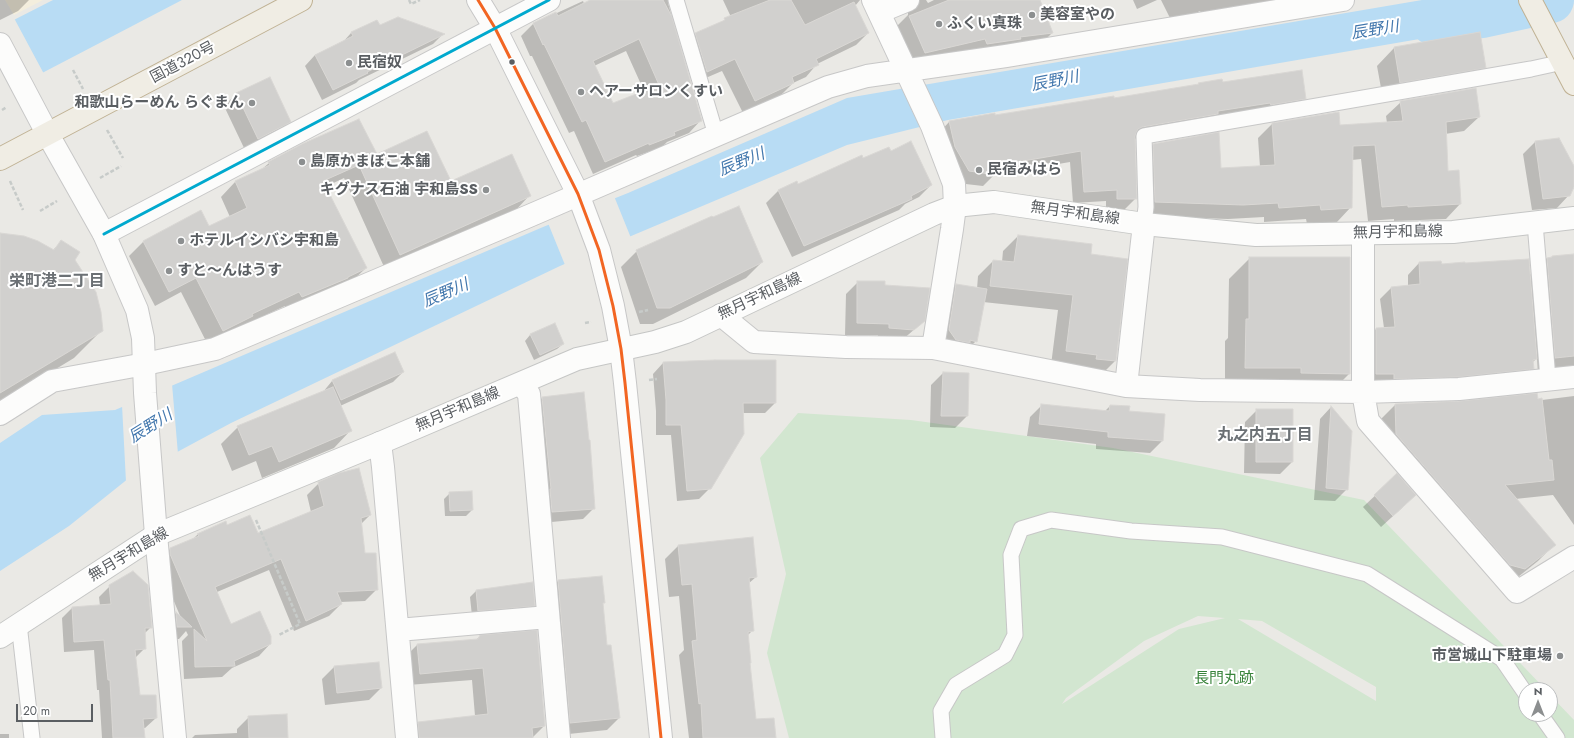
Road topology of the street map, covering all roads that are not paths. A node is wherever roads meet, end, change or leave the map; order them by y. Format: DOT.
graph roads {
  1 [pos="301,0"];
  2 [pos="478,0"];
  3 [pos="549,0"];
  4 [pos="676,0"];
  5 [pos="908,0"];
  6 [pos="1343,0"];
  7 [pos="1530,0"];
  8 [pos="1297,4"];
  9 [pos="876,6"];
  10 [pos="496,28"];
  11 [pos="0,44"];
  12 [pos="1563,62"];
  13 [pos="910,77"];
  14 [pos="1574,84"];
  15 [pos="47,133"];
  16 [pos="716,135"];
  17 [pos="3,166"];
  18 [pos="580,199"];
  19 [pos="955,206"];
  20 [pos="1574,218"];
  21 [pos="1535,223"];
  22 [pos="1144,224"];
  23 [pos="104,234"];
  24 [pos="1363,234"];
  25 [pos="721,315"];
  26 [pos="933,348"];
  27 [pos="621,349"];
  28 [pos="145,364"];
  29 [pos="1574,377"];
  30 [pos="1548,380"];
  31 [pos="521,384"];
  32 [pos="1126,386"];
  33 [pos="1363,392"];
  34 [pos="0,414"];
  35 [pos="380,443"];
  36 [pos="156,535"];
  37 [pos="1574,557"];
  38 [pos="548,617"];
  39 [pos="20,624"];
  40 [pos="398,630"];
  41 [pos="0,637"];
  42 [pos="1518,682"];
  43 [pos="1546,722"];
  44 [pos="32,738"];
  45 [pos="175,738"];
  46 [pos="408,738"];
  47 [pos="559,738"];
  48 [pos="661,738"];
  49 [pos="943,738"];
  50 [pos="1557,738"];
  1 -- 15 [label="highway, 国道320号"];
  2 -- 10 [label="street"];
  3 -- 10 [label="street"];
  4 -- 16 [label="lane"];
  5 -- 9 [label="street"];
  6 -- 8 [label="street"];
  7 -- 12 [label="highway"];
  8 -- 13 [label="street"];
  9 -- 13 [label="street"];
  10 -- 18 [label="street"];
  10 -- 23 [label="street"];
  11 -- 15 [label="street"];
  12 -- 14 [label="highway"];
  12 -- 22 [label="lane"];
  13 -- 16 [label="street"];
  13 -- 19 [label="street"];
  15 -- 17 [label="highway, 国道320号"];
  15 -- 23 [label="street"];
  16 -- 18 [label="street"];
  18 -- 27 [label="street"];
  18 -- 28 [label="street"];
  19 -- 22 [label="street, 無月宇和島線"];
  19 -- 25 [label="street, 無月宇和島線"];
  19 -- 26 [label="street"];
  20 -- 21 [label="street, 無月宇和島線"];
  21 -- 24 [label="street, 無月宇和島線"];
  21 -- 30 [label="lane"];
  22 -- 24 [label="street, 無月宇和島線"];
  22 -- 32 [label="street"];
  23 -- 28 [label="street"];
  24 -- 33 [label="street"];
  25 -- 26 [label="street"];
  25 -- 27 [label="street, 無月宇和島線"];
  26 -- 32 [label="street"];
  27 -- 31 [label="street, 無月宇和島線"];
  27 -- 48 [label="street"];
  28 -- 34 [label="street"];
  28 -- 36 [label="street"];
  29 -- 30 [label="street"];
  30 -- 33 [label="street"];
  31 -- 35 [label="street, 無月宇和島線"];
  31 -- 38 [label="street"];
  32 -- 33 [label="street"];
  33 -- 37 [label="street"];
  35 -- 36 [label="street, 無月宇和島線"];
  35 -- 40 [label="street"];
  36 -- 39 [label="street, 無月宇和島線"];
  36 -- 45 [label="street"];
  38 -- 40 [label="street"];
  38 -- 47 [label="street"];
  39 -- 41 [label="street, 無月宇和島線"];
  39 -- 44 [label="lane"];
  40 -- 46 [label="street"];
  42 -- 49 [label="lane"];
  43 -- 50 [label="lane"];
}
